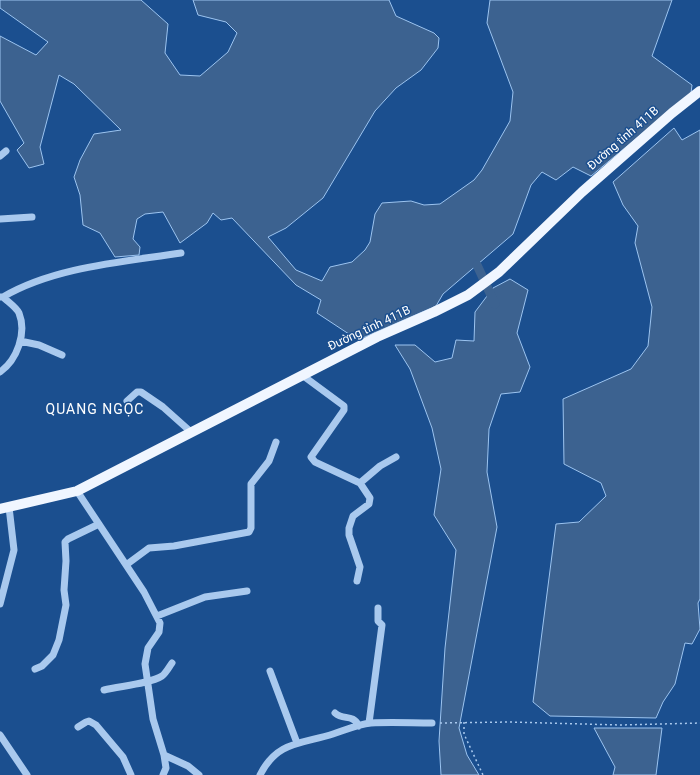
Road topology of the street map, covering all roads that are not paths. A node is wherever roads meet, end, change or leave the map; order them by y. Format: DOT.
graph roads {
  1 [pos="700,91"];
  2 [pos="6,151"];
  3 [pos="0,156"];
  4 [pos="32,217"];
  5 [pos="0,219"];
  6 [pos="181,253"];
  7 [pos="2,297"];
  8 [pos="20,341"];
  9 [pos="62,355"];
  10 [pos="0,372"];
  11 [pos="302,375"];
  12 [pos="127,401"];
  13 [pos="191,432"];
  14 [pos="276,442"];
  15 [pos="396,457"];
  16 [pos="360,483"];
  17 [pos="77,491"];
  18 [pos="4,508"];
  19 [pos="99,524"];
  20 [pos="126,564"];
  21 [pos="357,581"];
  22 [pos="247,591"];
  23 [pos="0,604"];
  24 [pos="378,608"];
  25 [pos="157,616"];
  26 [pos="172,663"];
  27 [pos="35,669"];
  28 [pos="270,671"];
  29 [pos="147,681"];
  30 [pos="104,690"];
  31 [pos="335,713"];
  32 [pos="369,723"];
  33 [pos="432,723"];
  34 [pos="359,726"];
  35 [pos="78,727"];
  36 [pos="0,736"];
  37 [pos="297,743"];
  38 [pos="164,755"];
  39 [pos="27,775"];
  40 [pos="131,775"];
  41 [pos="163,775"];
  42 [pos="199,775"];
  43 [pos="260,775"];
  1 -- 11 [label="main road, Đường tỉnh 411B"];
  2 -- 3 [label="street"];
  4 -- 5 [label="street"];
  6 -- 7 [label="street"];
  7 -- 8 [label="street"];
  8 -- 9 [label="street"];
  8 -- 10 [label="street"];
  11 -- 13 [label="main road, Đường tỉnh 411B"];
  11 -- 16 [label="street"];
  12 -- 13 [label="street"];
  13 -- 17 [label="main road, Đường tỉnh 411B"];
  14 -- 20 [label="street"];
  15 -- 16 [label="street"];
  16 -- 21 [label="street"];
  17 -- 18 [label="main road, Đường tỉnh 411B"];
  17 -- 19 [label="street"];
  18 -- 23 [label="street"];
  19 -- 20 [label="street"];
  19 -- 27 [label="street"];
  20 -- 25 [label="street"];
  22 -- 25 [label="street"];
  24 -- 32 [label="street"];
  25 -- 29 [label="street"];
  26 -- 29 [label="street"];
  28 -- 37 [label="street"];
  29 -- 30 [label="street"];
  29 -- 38 [label="street"];
  31 -- 34 [label="street"];
  32 -- 33 [label="street"];
  32 -- 34 [label="street"];
  34 -- 37 [label="street"];
  35 -- 40 [label="street"];
  36 -- 39 [label="street"];
  37 -- 43 [label="street"];
  38 -- 41 [label="street"];
  38 -- 42 [label="street"];
}
